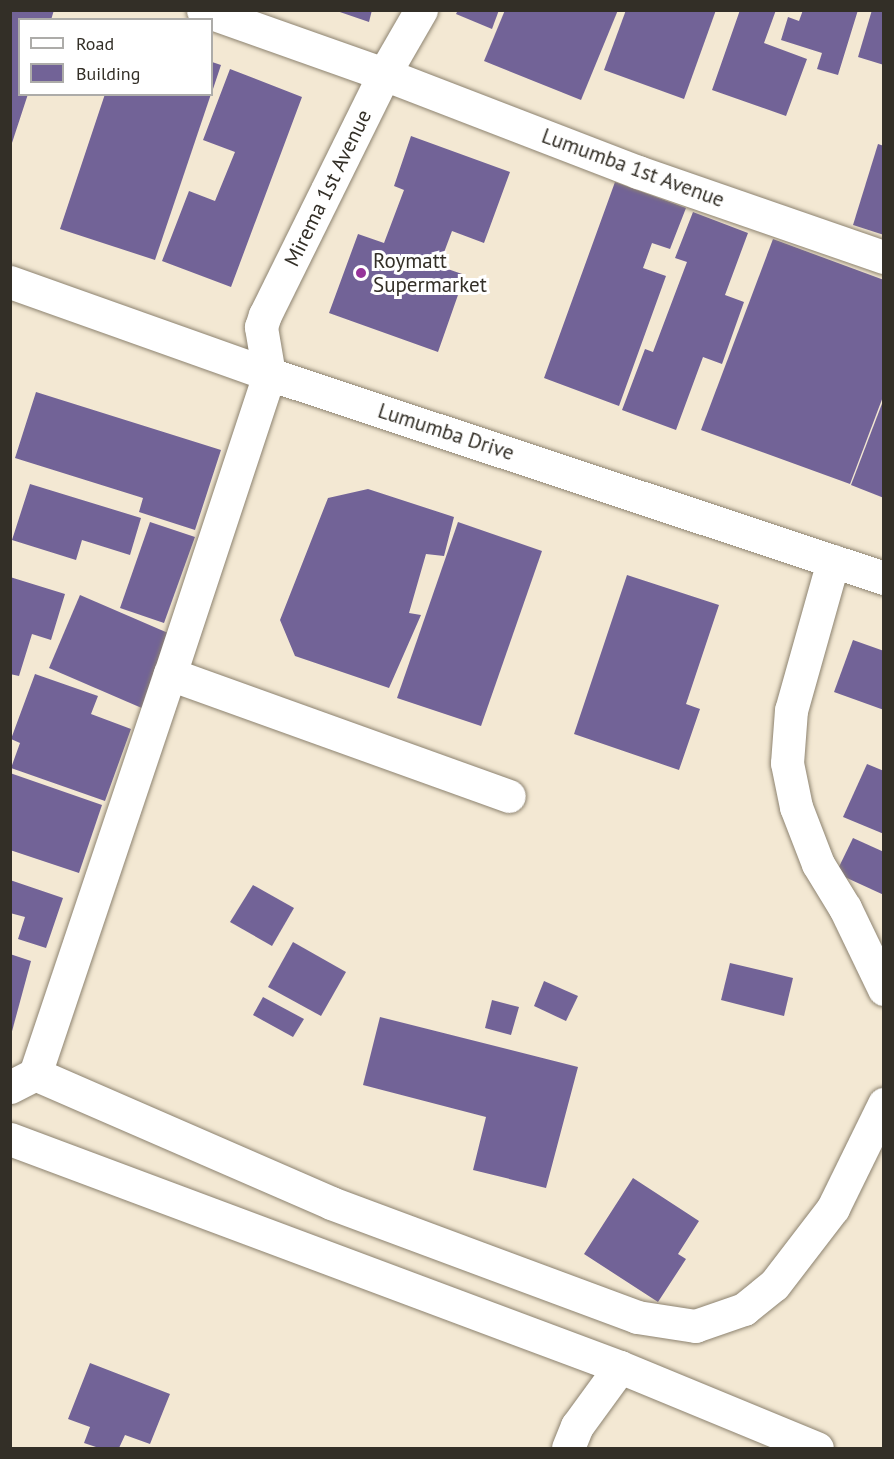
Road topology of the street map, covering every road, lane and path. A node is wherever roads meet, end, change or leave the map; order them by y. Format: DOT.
graph roads {
  1 [pos="203,10"];
  2 [pos="422,10"];
  3 [pos="384,74"];
  4 [pos="884,257"];
  5 [pos="10,282"];
  6 [pos="269,374"];
  7 [pos="833,561"];
  8 [pos="884,578"];
  9 [pos="170,674"];
  10 [pos="509,796"];
  11 [pos="884,989"];
  12 [pos="23,1080"];
  13 [pos="884,1104"];
  14 [pos="10,1139"];
  15 [pos="620,1367"];
  16 [pos="568,1449"];
  17 [pos="817,1449"];
  1 -- 3 [label="street, Lumumba 1st Avenue"];
  2 -- 3 [label="street, Mirema 1st Avenue"];
  3 -- 4 [label="street, Lumumba 1st Avenue"];
  3 -- 6 [label="street, Mirema 1st Avenue"];
  5 -- 6 [label="street, Lumumba Drive"];
  6 -- 7 [label="street, Lumumba Drive"];
  6 -- 9 [label="street"];
  7 -- 8 [label="street, Lumumba Drive"];
  7 -- 11 [label="street"];
  9 -- 10 [label="street"];
  9 -- 12 [label="street"];
  12 -- 13 [label="street"];
  14 -- 15 [label="street"];
  15 -- 16 [label="street"];
  15 -- 17 [label="street"];
}
